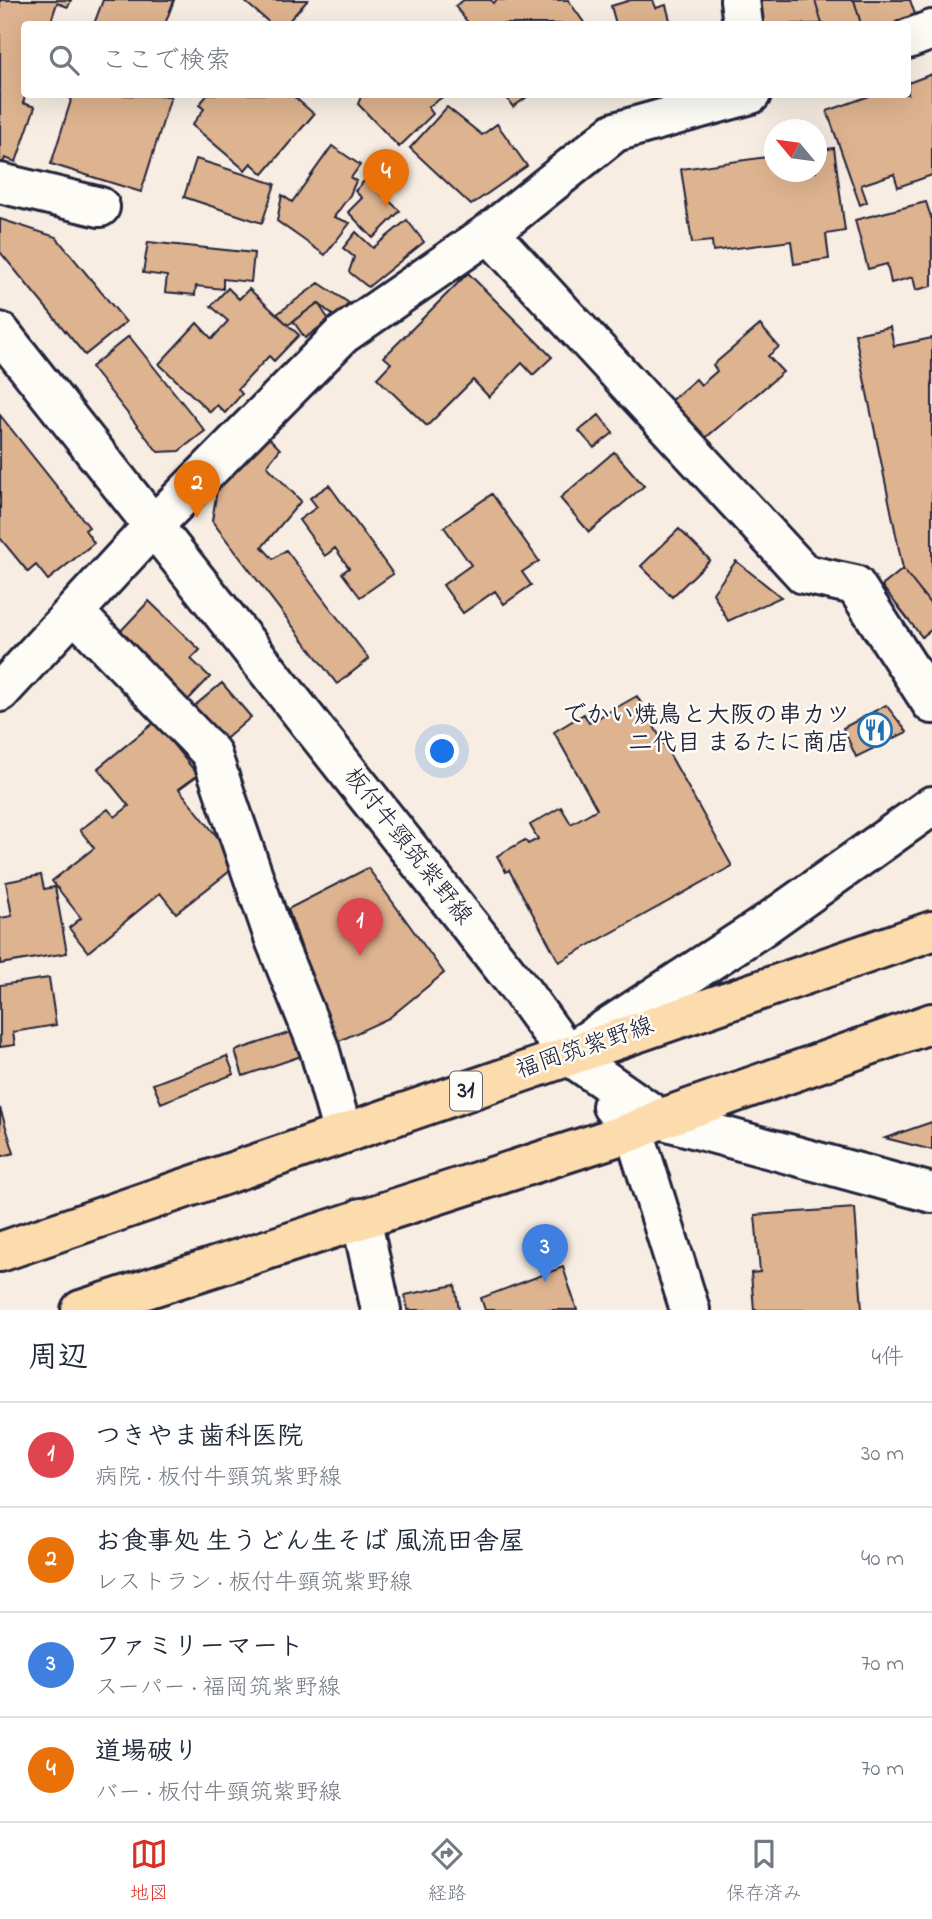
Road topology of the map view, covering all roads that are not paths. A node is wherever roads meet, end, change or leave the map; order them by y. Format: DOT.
graph roads {
  1 [pos="740,0"];
  2 [pos="743,21"];
  3 [pos="932,30"];
  4 [pos="911,38"];
  5 [pos="737,98"];
  6 [pos="0,183"];
  7 [pos="100,207"];
  8 [pos="489,233"];
  9 [pos="0,332"];
  10 [pos="154,525"];
  11 [pos="74,612"];
  12 [pos="0,692"];
  13 [pos="932,704"];
  14 [pos="932,806"];
  15 [pos="932,931"];
  16 [pos="932,1023"];
  17 [pos="568,1054"];
  18 [pos="647,1125"];
  19 [pos="343,1134"];
  20 [pos="932,1193"];
  21 [pos="361,1218"];
  22 [pos="0,1252"];
  23 [pos="81,1310"];
  24 [pos="381,1310"];
  25 [pos="690,1310"];
  1 -- 2 [label="street"];
  3 -- 4 [label="street"];
  5 -- 8 [label="street"];
  6 -- 7 [label="street"];
  8 -- 10 [label="street"];
  8 -- 13 [label="street"];
  9 -- 10 [label="street, 板付牛頸筑紫野線"];
  10 -- 11 [label="street"];
  10 -- 17 [label="street, 板付牛頸筑紫野線"];
  11 -- 12 [label="street"];
  11 -- 19 [label="street"];
  14 -- 17 [label="street"];
  15 -- 17 [label="main road, 福岡筑紫野線 / 31"];
  16 -- 18 [label="main road"];
  17 -- 18 [label="street, 板付牛頸筑紫野線"];
  17 -- 19 [label="main road, 福岡筑紫野線 / 31"];
  18 -- 20 [label="street"];
  18 -- 21 [label="main road"];
  18 -- 25 [label="street"];
  19 -- 22 [label="main road, 福岡筑紫野線 / 31"];
  21 -- 23 [label="main road"];
  21 -- 24 [label="street"];
}
